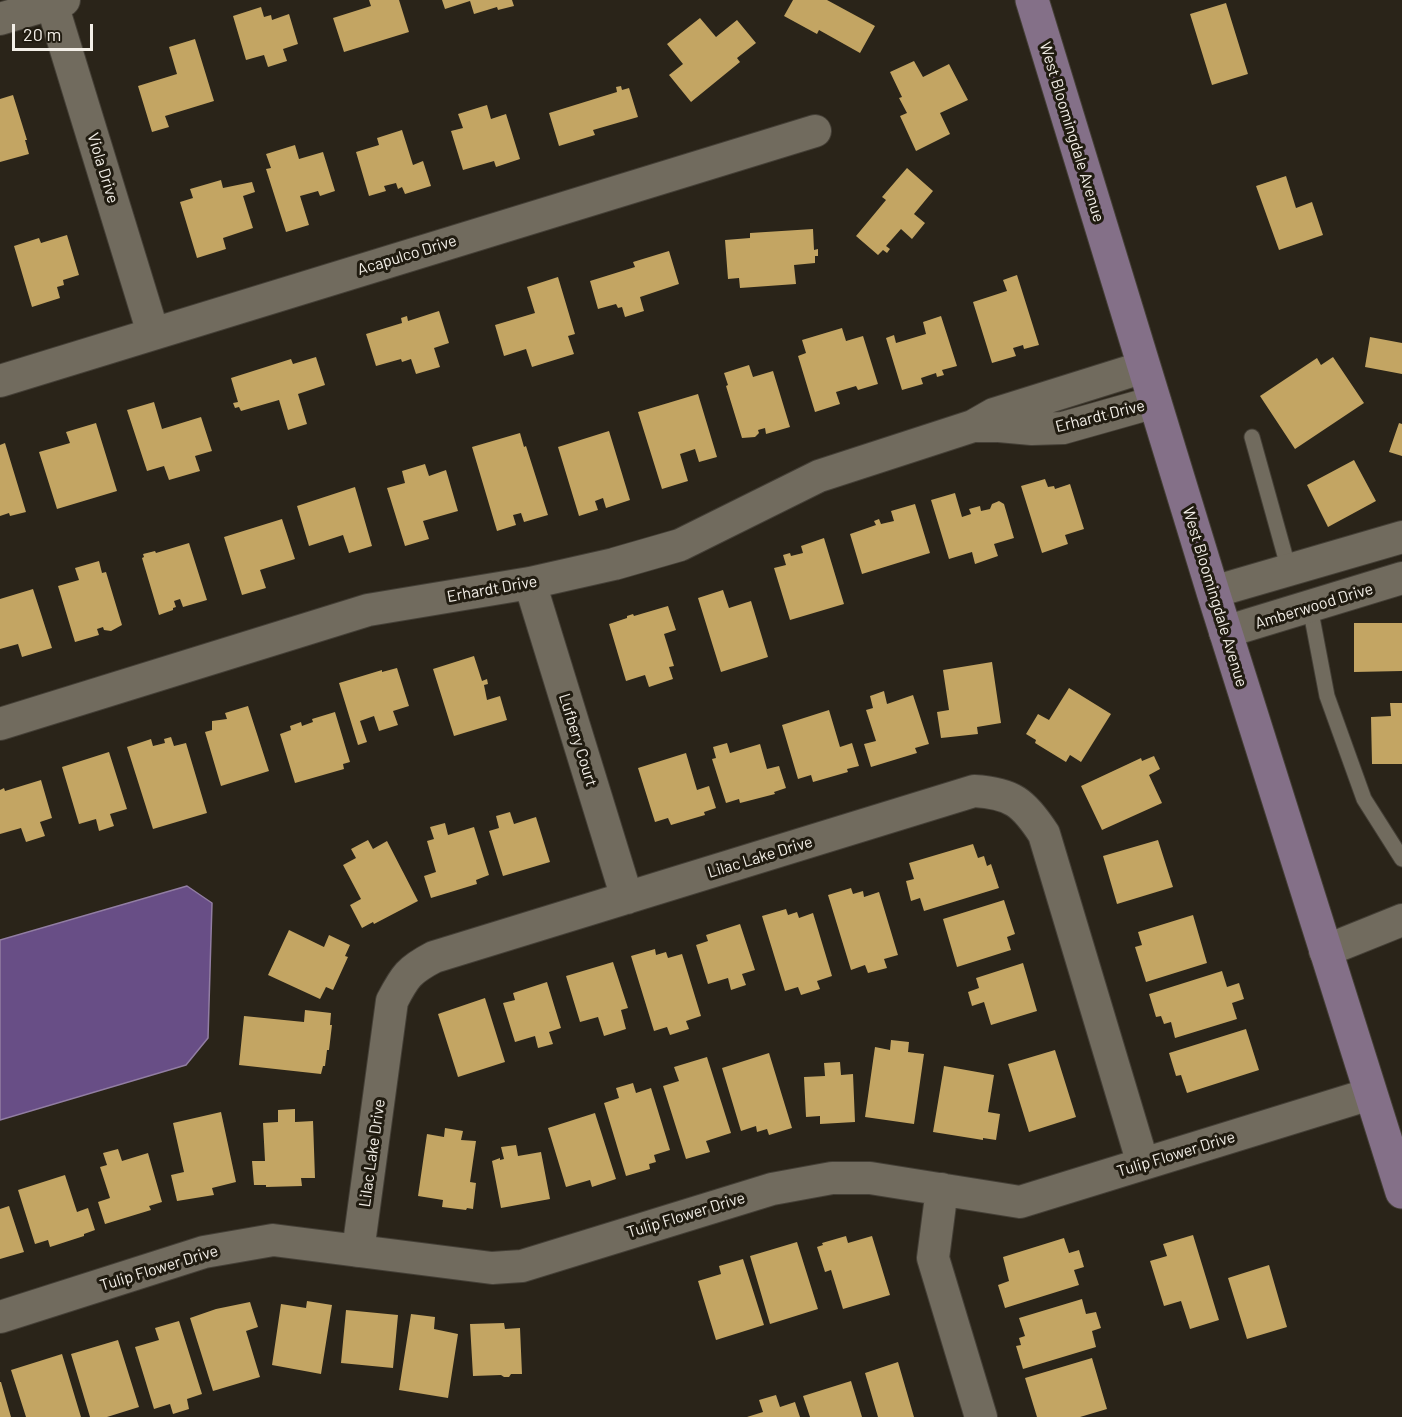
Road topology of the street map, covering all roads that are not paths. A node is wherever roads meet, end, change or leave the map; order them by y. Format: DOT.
graph roads {
  1 [pos="1032,0"];
  2 [pos="58,2"];
  3 [pos="0,19"];
  4 [pos="815,131"];
  5 [pos="153,333"];
  6 [pos="1144,367"];
  7 [pos="0,381"];
  8 [pos="1155,402"];
  9 [pos="973,426"];
  10 [pos="1252,437"];
  11 [pos="1402,537"];
  12 [pos="1289,570"];
  13 [pos="1402,578"];
  14 [pos="530,583"];
  15 [pos="1213,592"];
  16 [pos="1310,607"];
  17 [pos="1225,632"];
  18 [pos="0,724"];
  19 [pos="1402,859"];
  20 [pos="627,898"];
  21 [pos="1402,920"];
  22 [pos="1325,951"];
  23 [pos="1370,1094"];
  24 [pos="1143,1164"];
  25 [pos="942,1189"];
  26 [pos="1402,1192"];
  27 [pos="358,1251"];
  28 [pos="0,1317"];
  29 [pos="981,1417"];
  1 -- 6 [label="main road, West Bloomingdale Avenue"];
  2 -- 3 [label="street"];
  2 -- 5 [label="street, Viola Drive"];
  4 -- 5 [label="street, Acapulco Drive"];
  5 -- 7 [label="street, Acapulco Drive"];
  6 -- 8 [label="main road, West Bloomingdale Avenue"];
  6 -- 9 [label="street, Erhardt Drive"];
  8 -- 9 [label="street, Erhardt Drive"];
  8 -- 15 [label="main road, West Bloomingdale Avenue"];
  9 -- 14 [label="street, Erhardt Drive"];
  10 -- 12 [label="lane"];
  11 -- 12 [label="street"];
  12 -- 15 [label="street"];
  13 -- 16 [label="street, Amberwood Drive"];
  14 -- 18 [label="street, Erhardt Drive"];
  14 -- 20 [label="street, Lufbery Court"];
  15 -- 17 [label="main road, West Bloomingdale Avenue"];
  16 -- 17 [label="street, Amberwood Drive"];
  16 -- 19 [label="lane"];
  17 -- 22 [label="main road, West Bloomingdale Avenue"];
  20 -- 24 [label="street, Lilac Lake Drive"];
  20 -- 27 [label="street, Lilac Lake Drive"];
  21 -- 22 [label="street"];
  22 -- 23 [label="main road, West Bloomingdale Avenue"];
  23 -- 24 [label="street, Tulip Flower Drive"];
  23 -- 26 [label="main road, West Bloomingdale Avenue"];
  24 -- 25 [label="street, Tulip Flower Drive"];
  25 -- 27 [label="street, Tulip Flower Drive"];
  25 -- 29 [label="street"];
  27 -- 28 [label="street, Tulip Flower Drive"];
}
